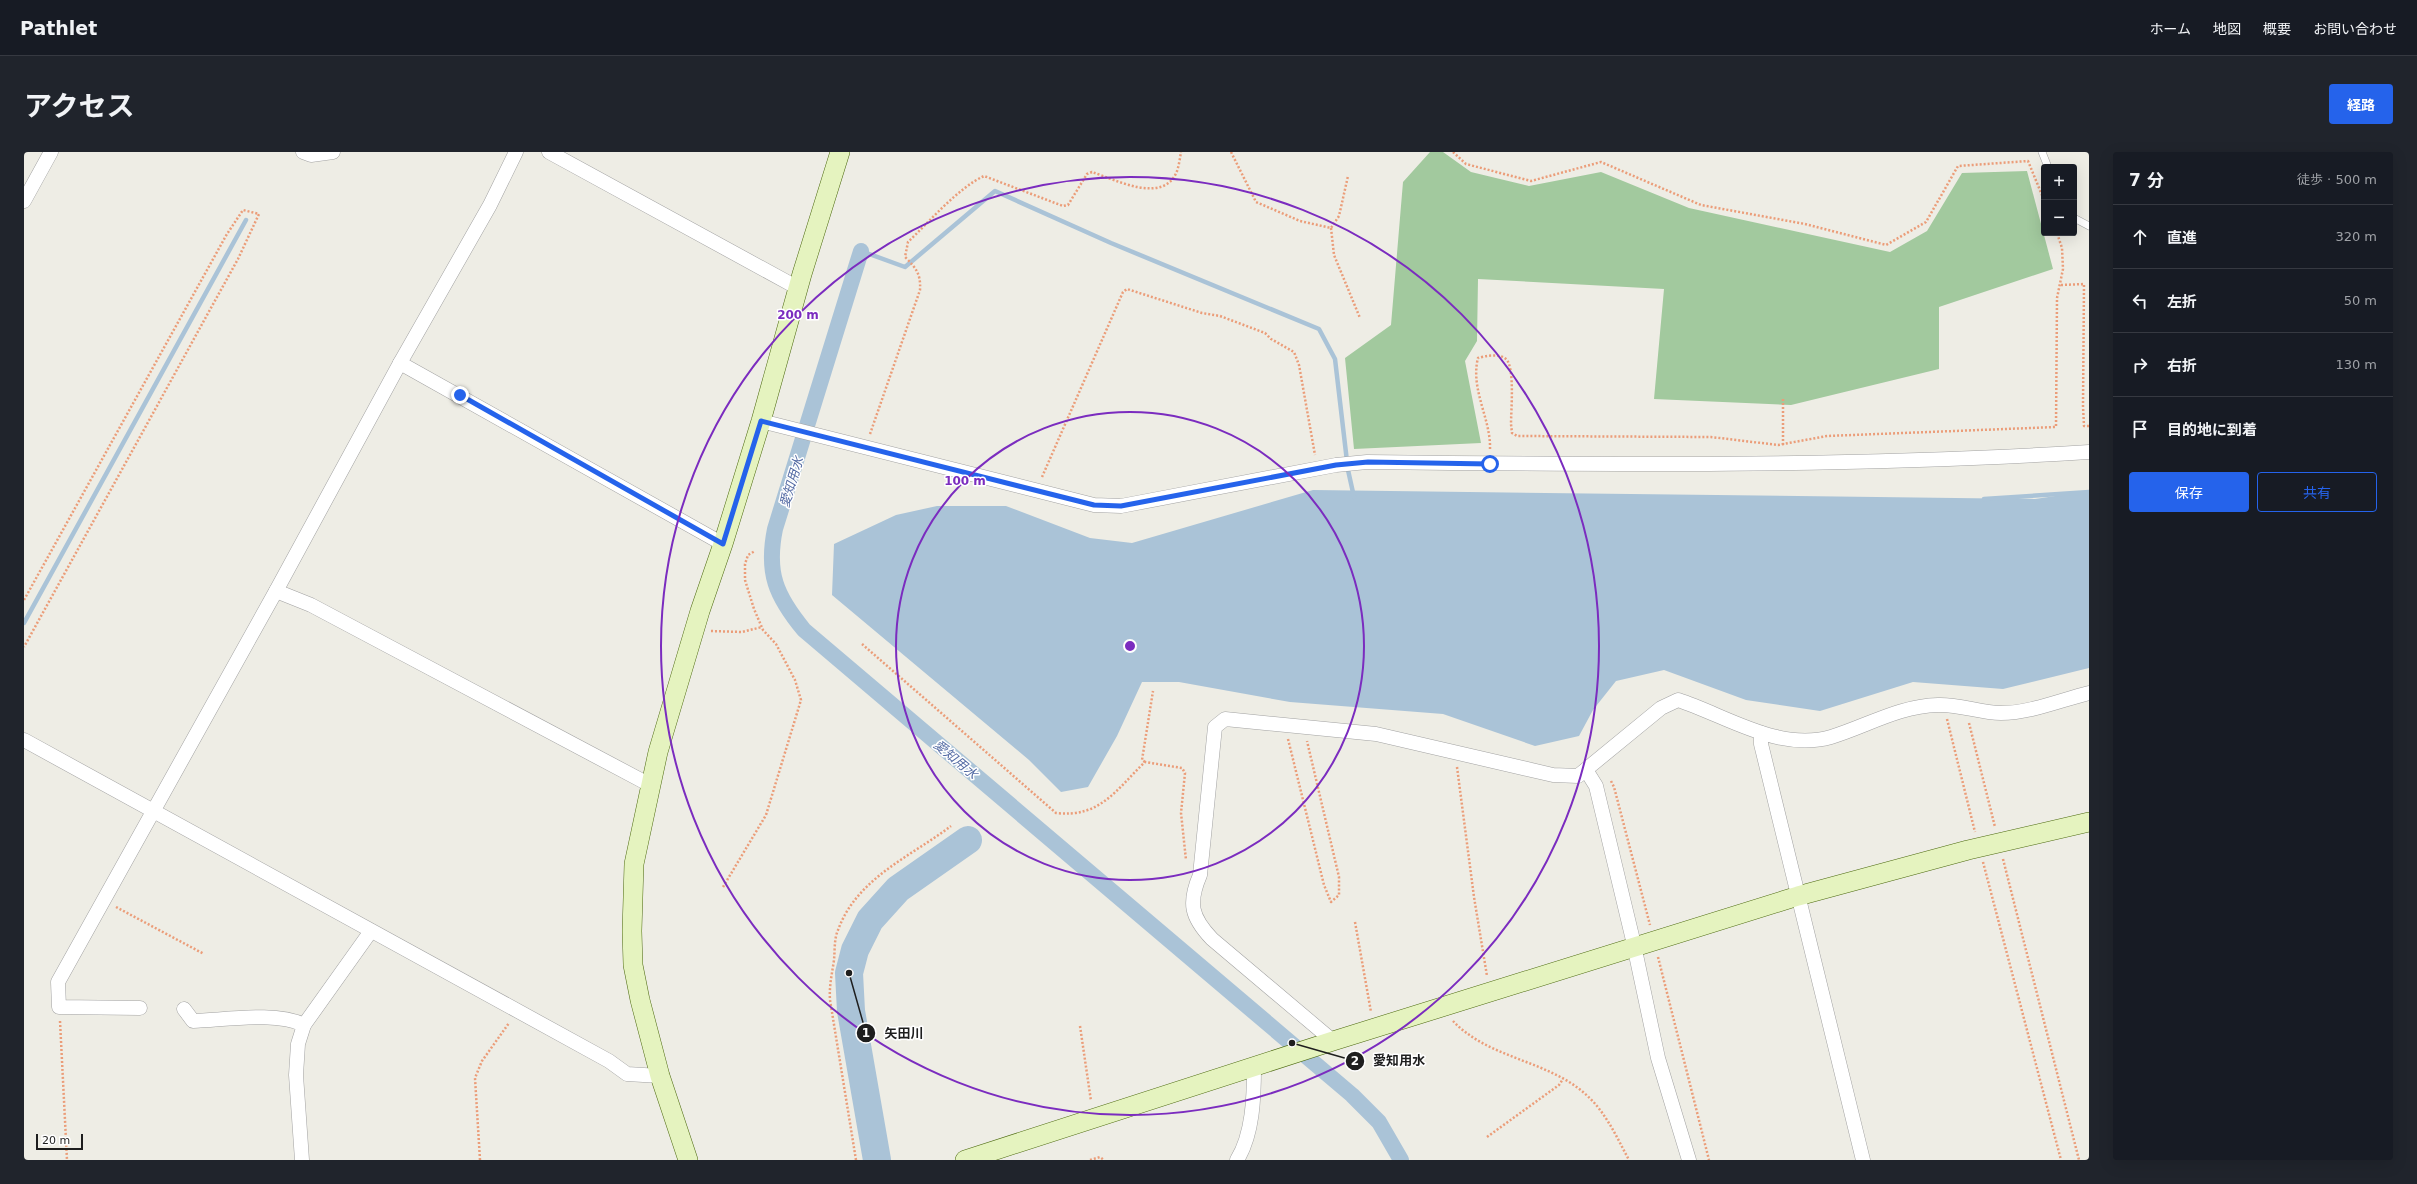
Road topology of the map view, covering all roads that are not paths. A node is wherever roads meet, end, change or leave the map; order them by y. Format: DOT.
graph roads {
  1 [pos="51,152"];
  2 [pos="303,152"];
  3 [pos="333,152"];
  4 [pos="516,152"];
  5 [pos="549,152"];
  6 [pos="840,152"];
  7 [pos="2042,152"];
  8 [pos="2047,164"];
  9 [pos="24,201"];
  10 [pos="2077,220"];
  11 [pos="2089,226"];
  12 [pos="798,288"];
  13 [pos="400,363"];
  14 [pos="761,421"];
  15 [pos="2089,452"];
  16 [pos="723,544"];
  17 [pos="276,591"];
  18 [pos="2089,693"];
  19 [pos="1761,733"];
  20 [pos="24,740"];
  21 [pos="1586,770"];
  22 [pos="652,786"];
  23 [pos="153,811"];
  24 [pos="2089,822"];
  25 [pos="1798,896"];
  26 [pos="370,931"];
  27 [pos="1634,947"];
  28 [pos="140,1008"];
  29 [pos="184,1008"];
  30 [pos="304,1025"];
  31 [pos="1326,1044"];
  32 [pos="1254,1067"];
  33 [pos="660,1076"];
  34 [pos="302,1160"];
  35 [pos="688,1160"];
  36 [pos="965,1160"];
  37 [pos="1237,1160"];
  38 [pos="1689,1160"];
  39 [pos="1863,1160"];
  1 -- 9 [label="street"];
  2 -- 3 [label="street"];
  4 -- 13 [label="street"];
  5 -- 12 [label="street"];
  6 -- 12 [label="street"];
  7 -- 8 [label="lane"];
  10 -- 11 [label="lane"];
  12 -- 14 [label="street"];
  13 -- 16 [label="street"];
  13 -- 17 [label="street"];
  14 -- 15 [label="street"];
  14 -- 16 [label="street"];
  16 -- 22 [label="street"];
  17 -- 22 [label="street"];
  17 -- 23 [label="street"];
  18 -- 19 [label="street"];
  19 -- 21 [label="street"];
  19 -- 25 [label="street"];
  20 -- 23 [label="street"];
  21 -- 27 [label="street"];
  21 -- 31 [label="street"];
  22 -- 33 [label="street"];
  23 -- 26 [label="street"];
  23 -- 28 [label="street"];
  24 -- 25 [label="street"];
  25 -- 27 [label="street"];
  25 -- 39 [label="street"];
  26 -- 30 [label="street"];
  26 -- 33 [label="street"];
  27 -- 31 [label="street"];
  27 -- 38 [label="street"];
  29 -- 30 [label="street"];
  30 -- 34 [label="street"];
  31 -- 32 [label="street"];
  32 -- 36 [label="street"];
  32 -- 37 [label="street"];
  33 -- 35 [label="street"];
}
